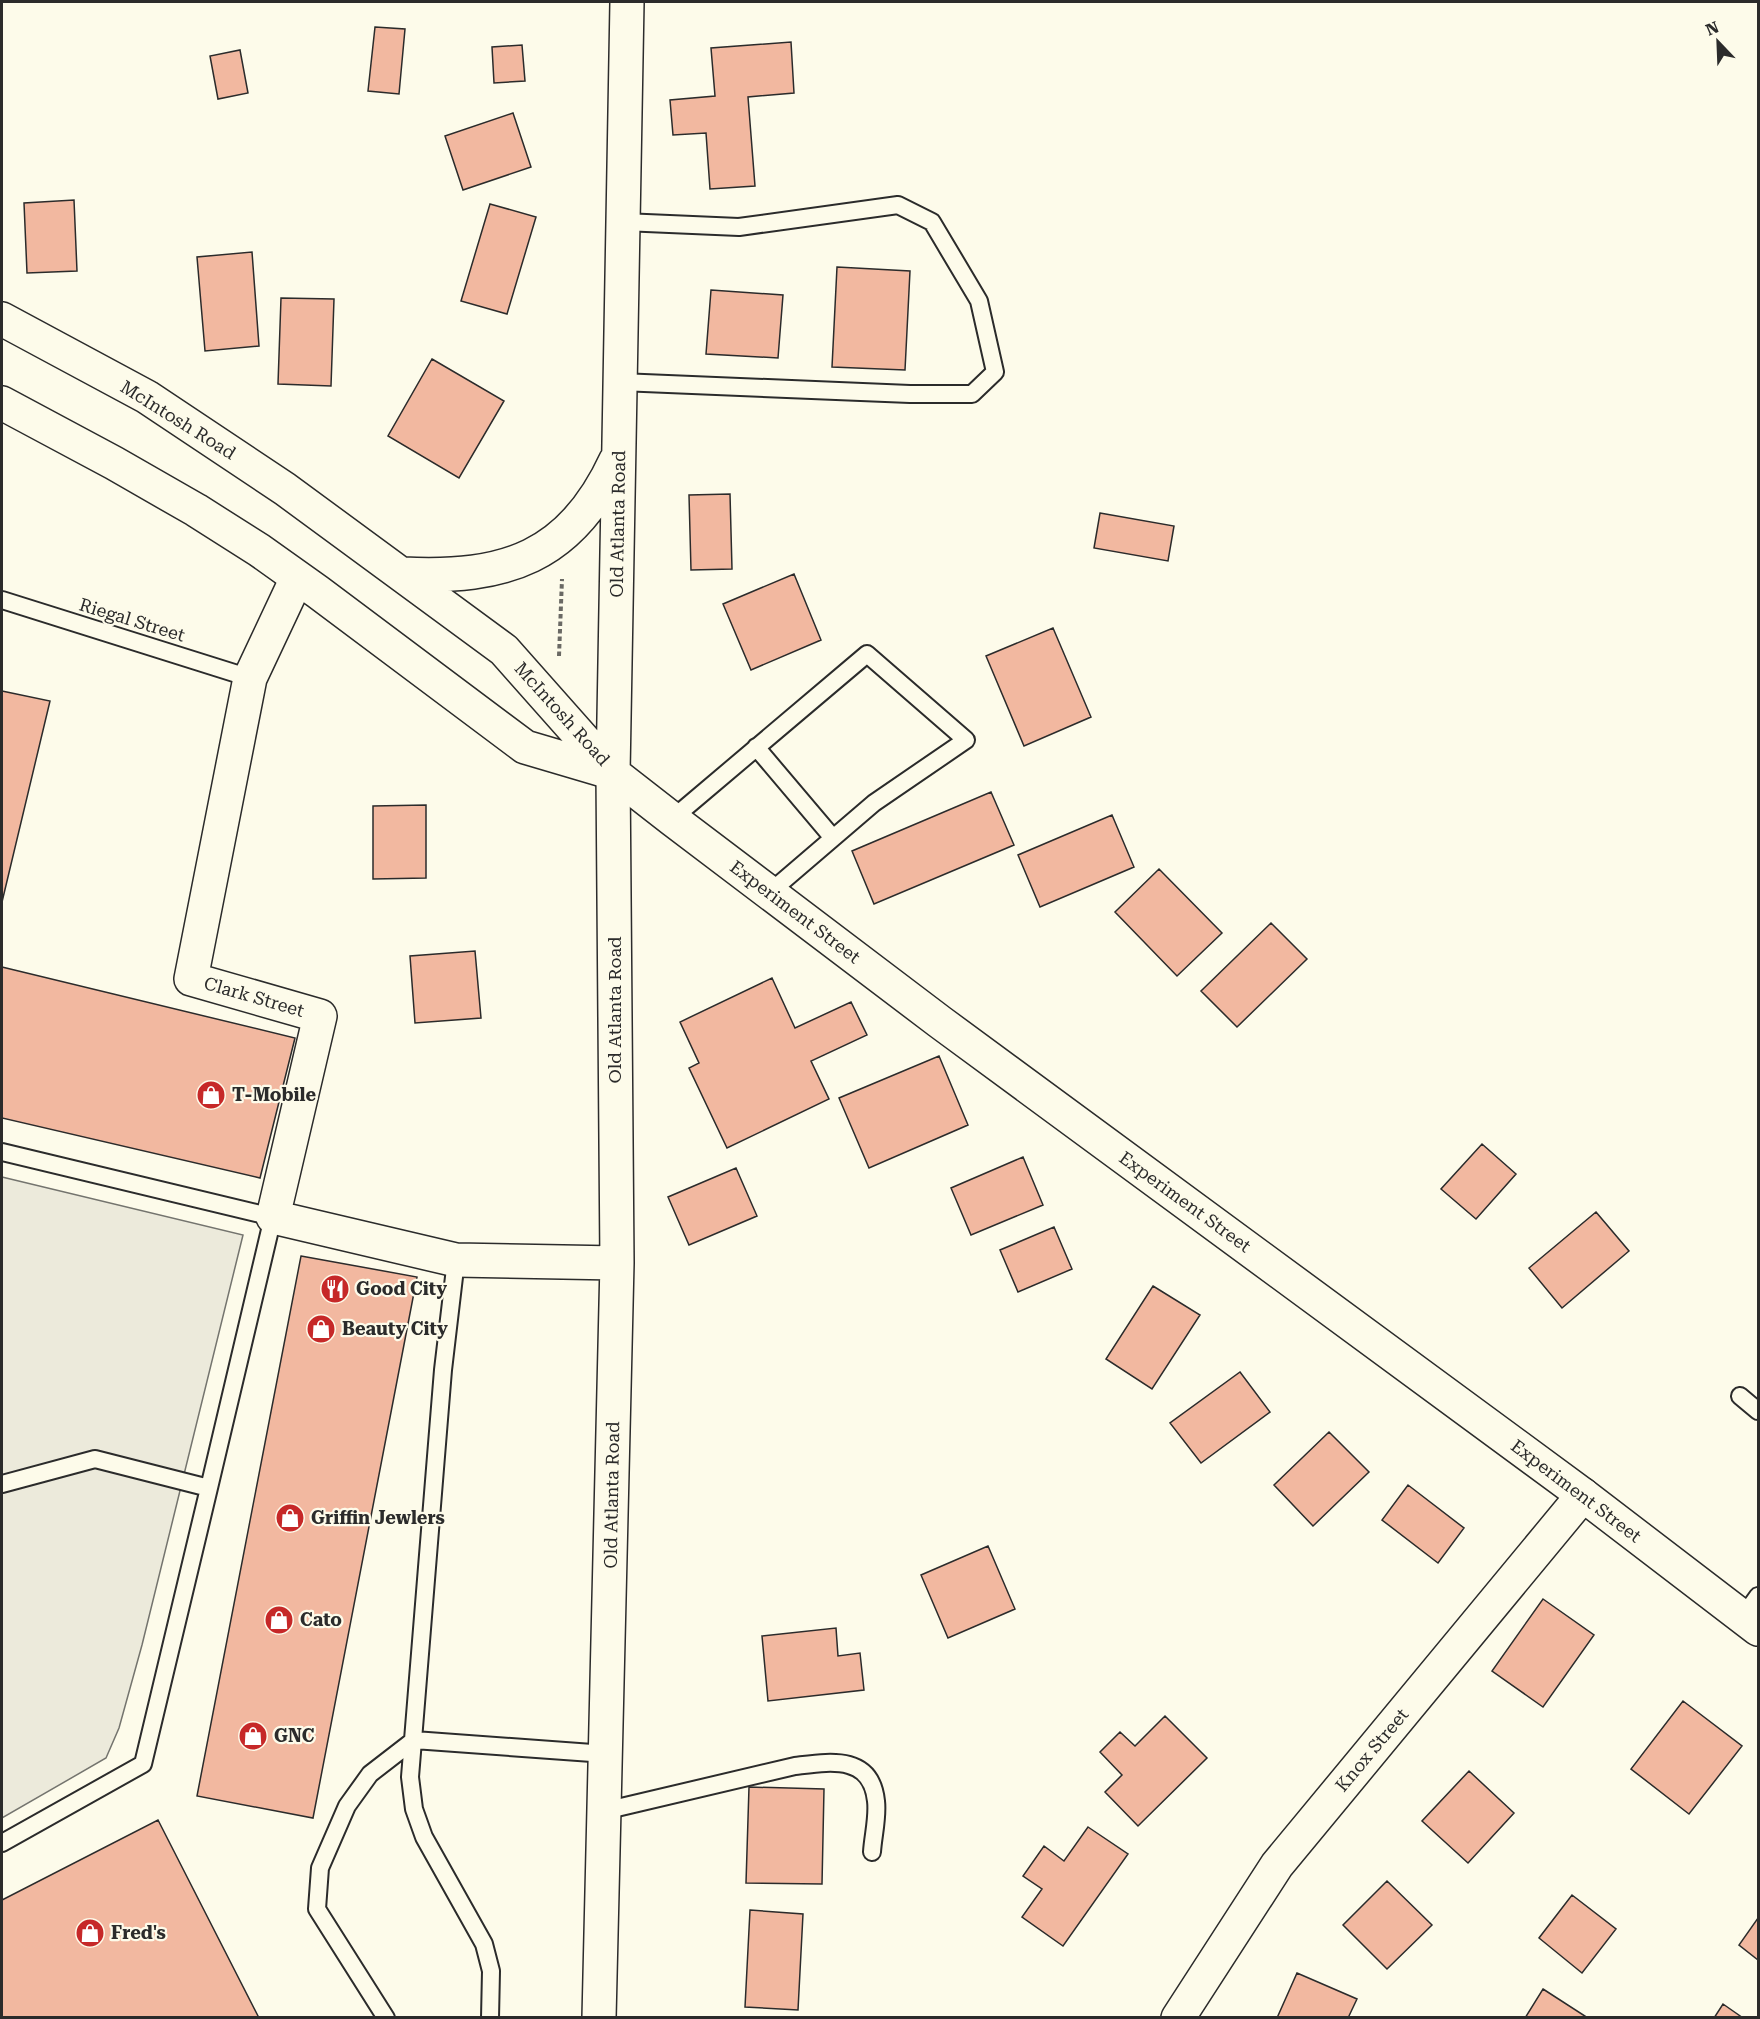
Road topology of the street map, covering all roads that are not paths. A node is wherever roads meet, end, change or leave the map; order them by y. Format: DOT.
graph roads {
  1 [pos="627,2"];
  2 [pos="623,222"];
  3 [pos="2,319"];
  4 [pos="620,382"];
  5 [pos="2,403"];
  6 [pos="619,453"];
  7 [pos="403,574"];
  8 [pos="297,579"];
  9 [pos="2,600"];
  10 [pos="250,678"];
  11 [pos="756,747"];
  12 [pos="614,772"];
  13 [pos="672,819"];
  14 [pos="833,838"];
  15 [pos="769,893"];
  16 [pos="2,1152"];
  17 [pos="273,1217"];
  18 [pos="456,1260"];
  19 [pos="618,1263"];
  20 [pos="1740,1396"];
  21 [pos="1758,1411"];
  22 [pos="2,1484"];
  23 [pos="208,1488"];
  24 [pos="1583,1495"];
  25 [pos="1753,1614"];
  26 [pos="414,1740"];
  27 [pos="606,1754"];
  28 [pos="604,1810"];
  29 [pos="2,1843"];
  30 [pos="872,1852"];
  31 [pos="387,2018"];
  32 [pos="490,2018"];
  33 [pos="599,2018"];
  34 [pos="1178,2018"];
  1 -- 2 [label="main road, Old Atlanta Road"];
  2 -- 4 [label="main road, Old Atlanta Road"];
  2 -- 4 [label="lane"];
  3 -- 7 [label="main road, McIntosh Road"];
  4 -- 6 [label="main road, Old Atlanta Road"];
  5 -- 8 [label="main road, McIntosh Road"];
  6 -- 7 [label="main road"];
  6 -- 12 [label="main road, Old Atlanta Road"];
  7 -- 12 [label="main road, McIntosh Road"];
  8 -- 10 [label="main road"];
  8 -- 12 [label="main road, McIntosh Road"];
  9 -- 10 [label="lane, Riegal Street"];
  10 -- 17 [label="main road, Clark Street"];
  11 -- 13 [label="lane"];
  11 -- 14 [label="lane"];
  11 -- 14 [label="lane"];
  12 -- 13 [label="main road, Experiment Street"];
  12 -- 19 [label="main road, Old Atlanta Road"];
  13 -- 15 [label="main road, Experiment Street"];
  14 -- 15 [label="lane"];
  15 -- 24 [label="main road, Experiment Street"];
  16 -- 17 [label="lane"];
  17 -- 18 [label="main road"];
  17 -- 23 [label="lane"];
  18 -- 19 [label="main road"];
  18 -- 26 [label="lane"];
  19 -- 27 [label="main road, Old Atlanta Road"];
  20 -- 21 [label="lane"];
  22 -- 23 [label="lane"];
  23 -- 29 [label="lane"];
  24 -- 25 [label="main road, Experiment Street"];
  24 -- 34 [label="main road, Knox Street"];
  26 -- 27 [label="lane"];
  26 -- 31 [label="lane"];
  26 -- 32 [label="lane"];
  27 -- 28 [label="main road, Old Atlanta Road"];
  28 -- 30 [label="lane"];
  28 -- 33 [label="main road, Old Atlanta Road"];
}
